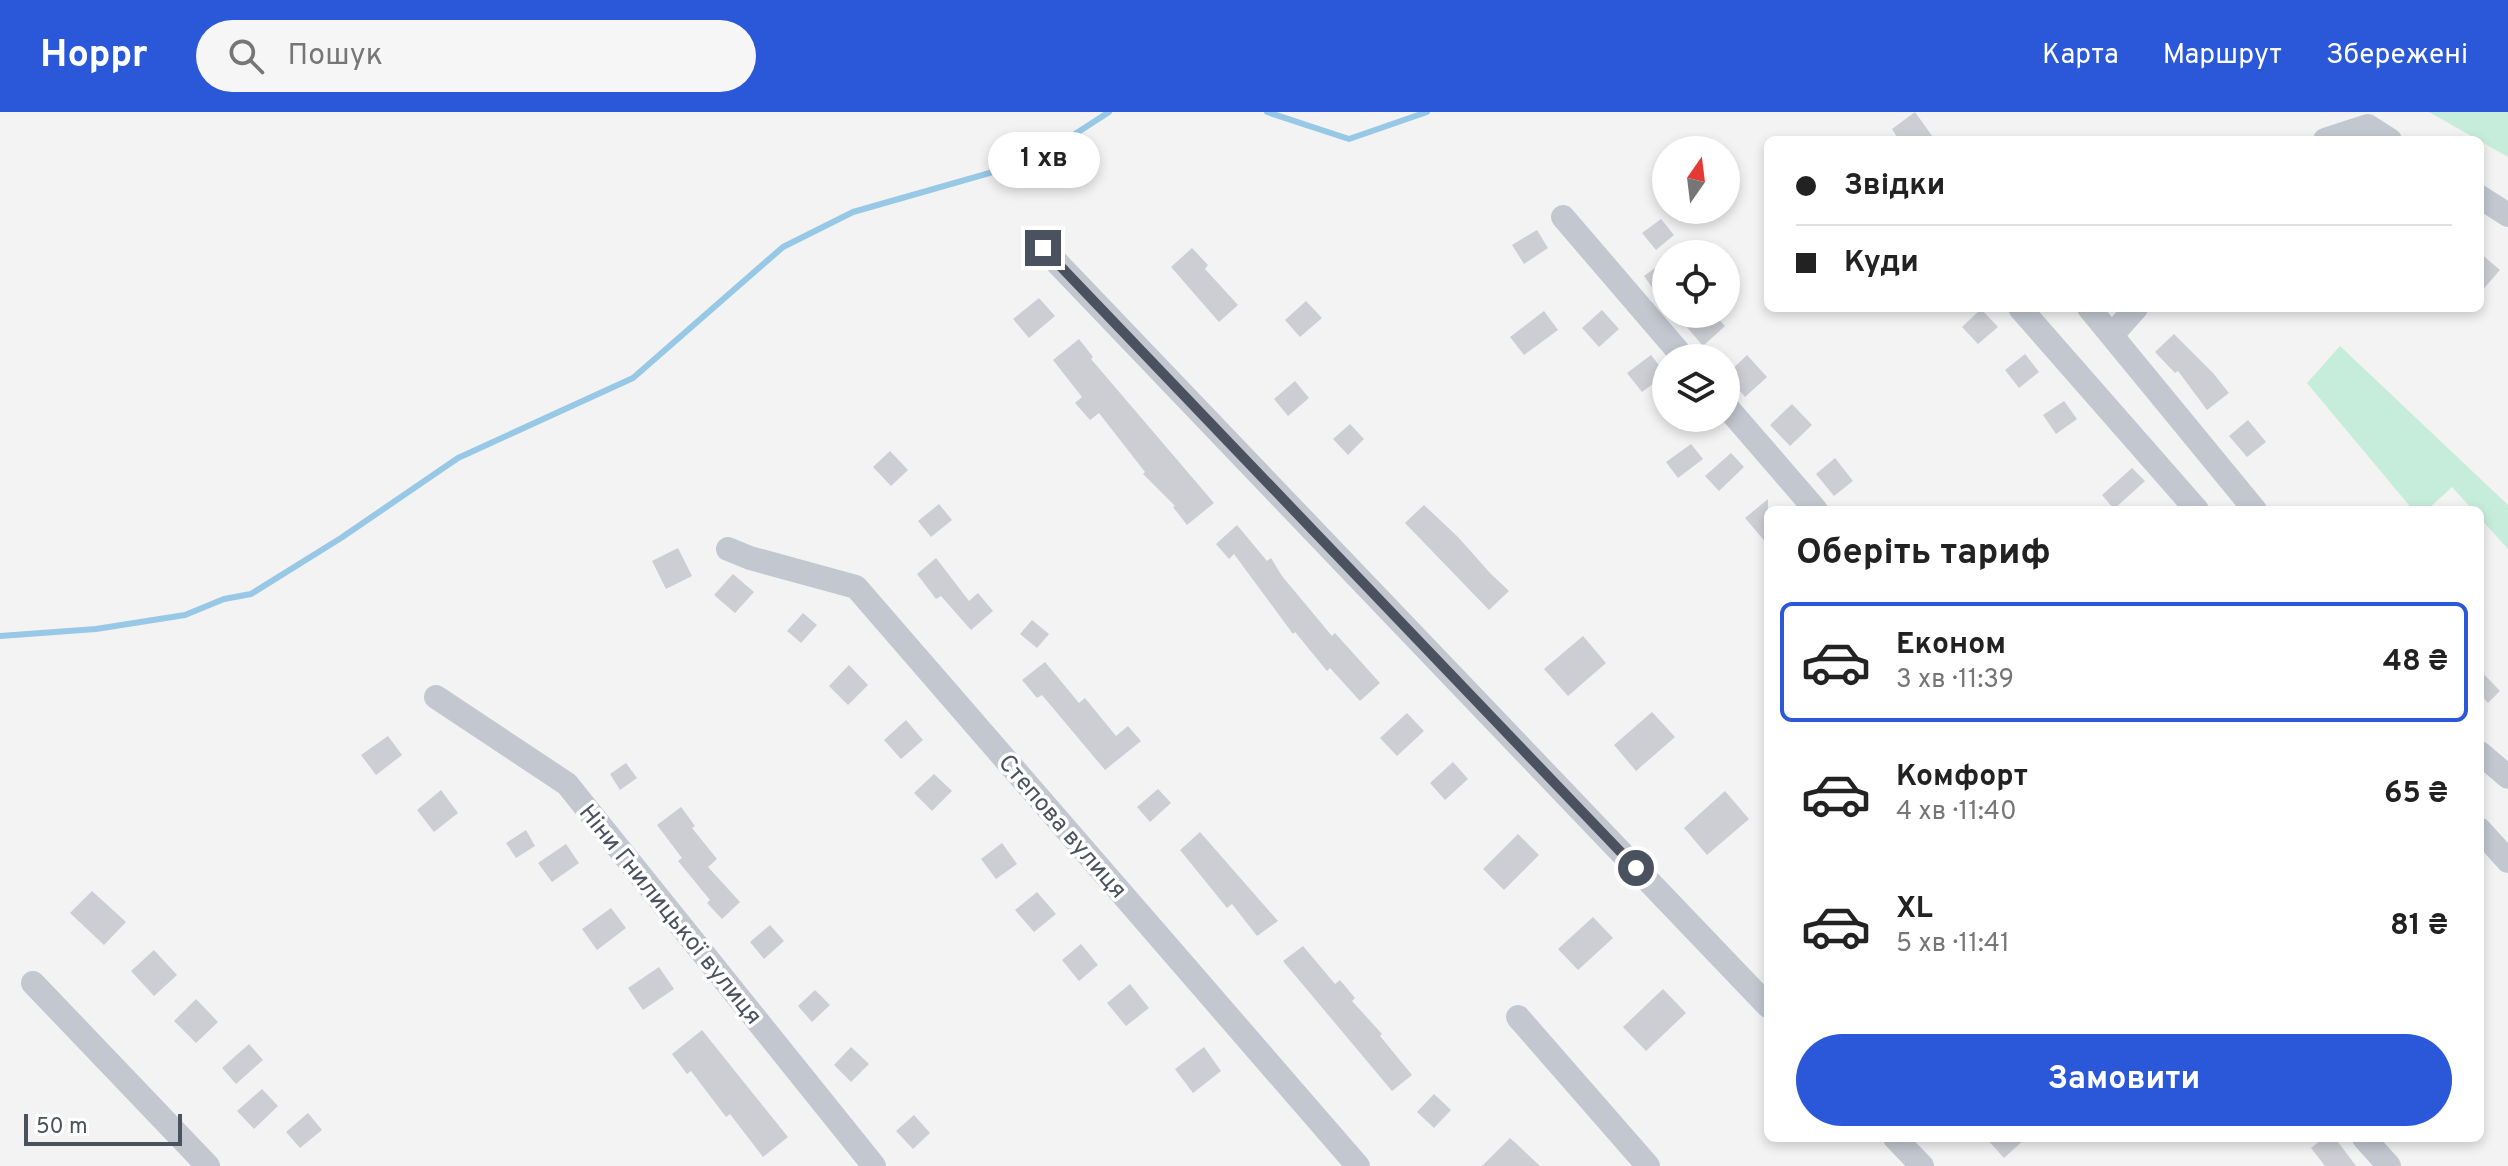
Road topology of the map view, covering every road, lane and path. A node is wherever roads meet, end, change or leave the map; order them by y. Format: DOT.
graph roads {
  1 [pos="2337,136"];
  2 [pos="2384,136"];
  3 [pos="2484,200"];
  4 [pos="2508,215"];
  5 [pos="1563,217"];
  6 [pos="1043,248"];
  7 [pos="2024,312"];
  8 [pos="2092,312"];
  9 [pos="2132,312"];
  10 [pos="2112,335"];
  11 [pos="1672,344"];
  12 [pos="1740,422"];
  13 [pos="1813,506"];
  14 [pos="2193,506"];
  15 [pos="2252,506"];
  16 [pos="728,549"];
  17 [pos="436,697"];
  18 [pos="2484,756"];
  19 [pos="2508,777"];
  20 [pos="2484,834"];
  21 [pos="2508,861"];
  22 [pos="33,983"];
  23 [pos="1764,1002"];
  24 [pos="1518,1017"];
  25 [pos="1899,1142"];
  26 [pos="2368,1142"];
  27 [pos="208,1166"];
  28 [pos="874,1166"];
  29 [pos="1358,1166"];
  30 [pos="1648,1166"];
  31 [pos="1922,1166"];
  32 [pos="2389,1166"];
  1 -- 2 [label="street"];
  3 -- 4 [label="street"];
  5 -- 11 [label="street"];
  6 -- 23 [label="street"];
  7 -- 14 [label="street"];
  8 -- 10 [label="street"];
  9 -- 10 [label="street"];
  10 -- 15 [label="street"];
  12 -- 13 [label="street"];
  16 -- 29 [label="street, Степова вулиця"];
  17 -- 28 [label="street, Ніни Гнилицької вулиця"];
  18 -- 19 [label="street"];
  20 -- 21 [label="street"];
  22 -- 27 [label="street"];
  24 -- 30 [label="street"];
  25 -- 31 [label="street"];
  26 -- 32 [label="street"];
}
